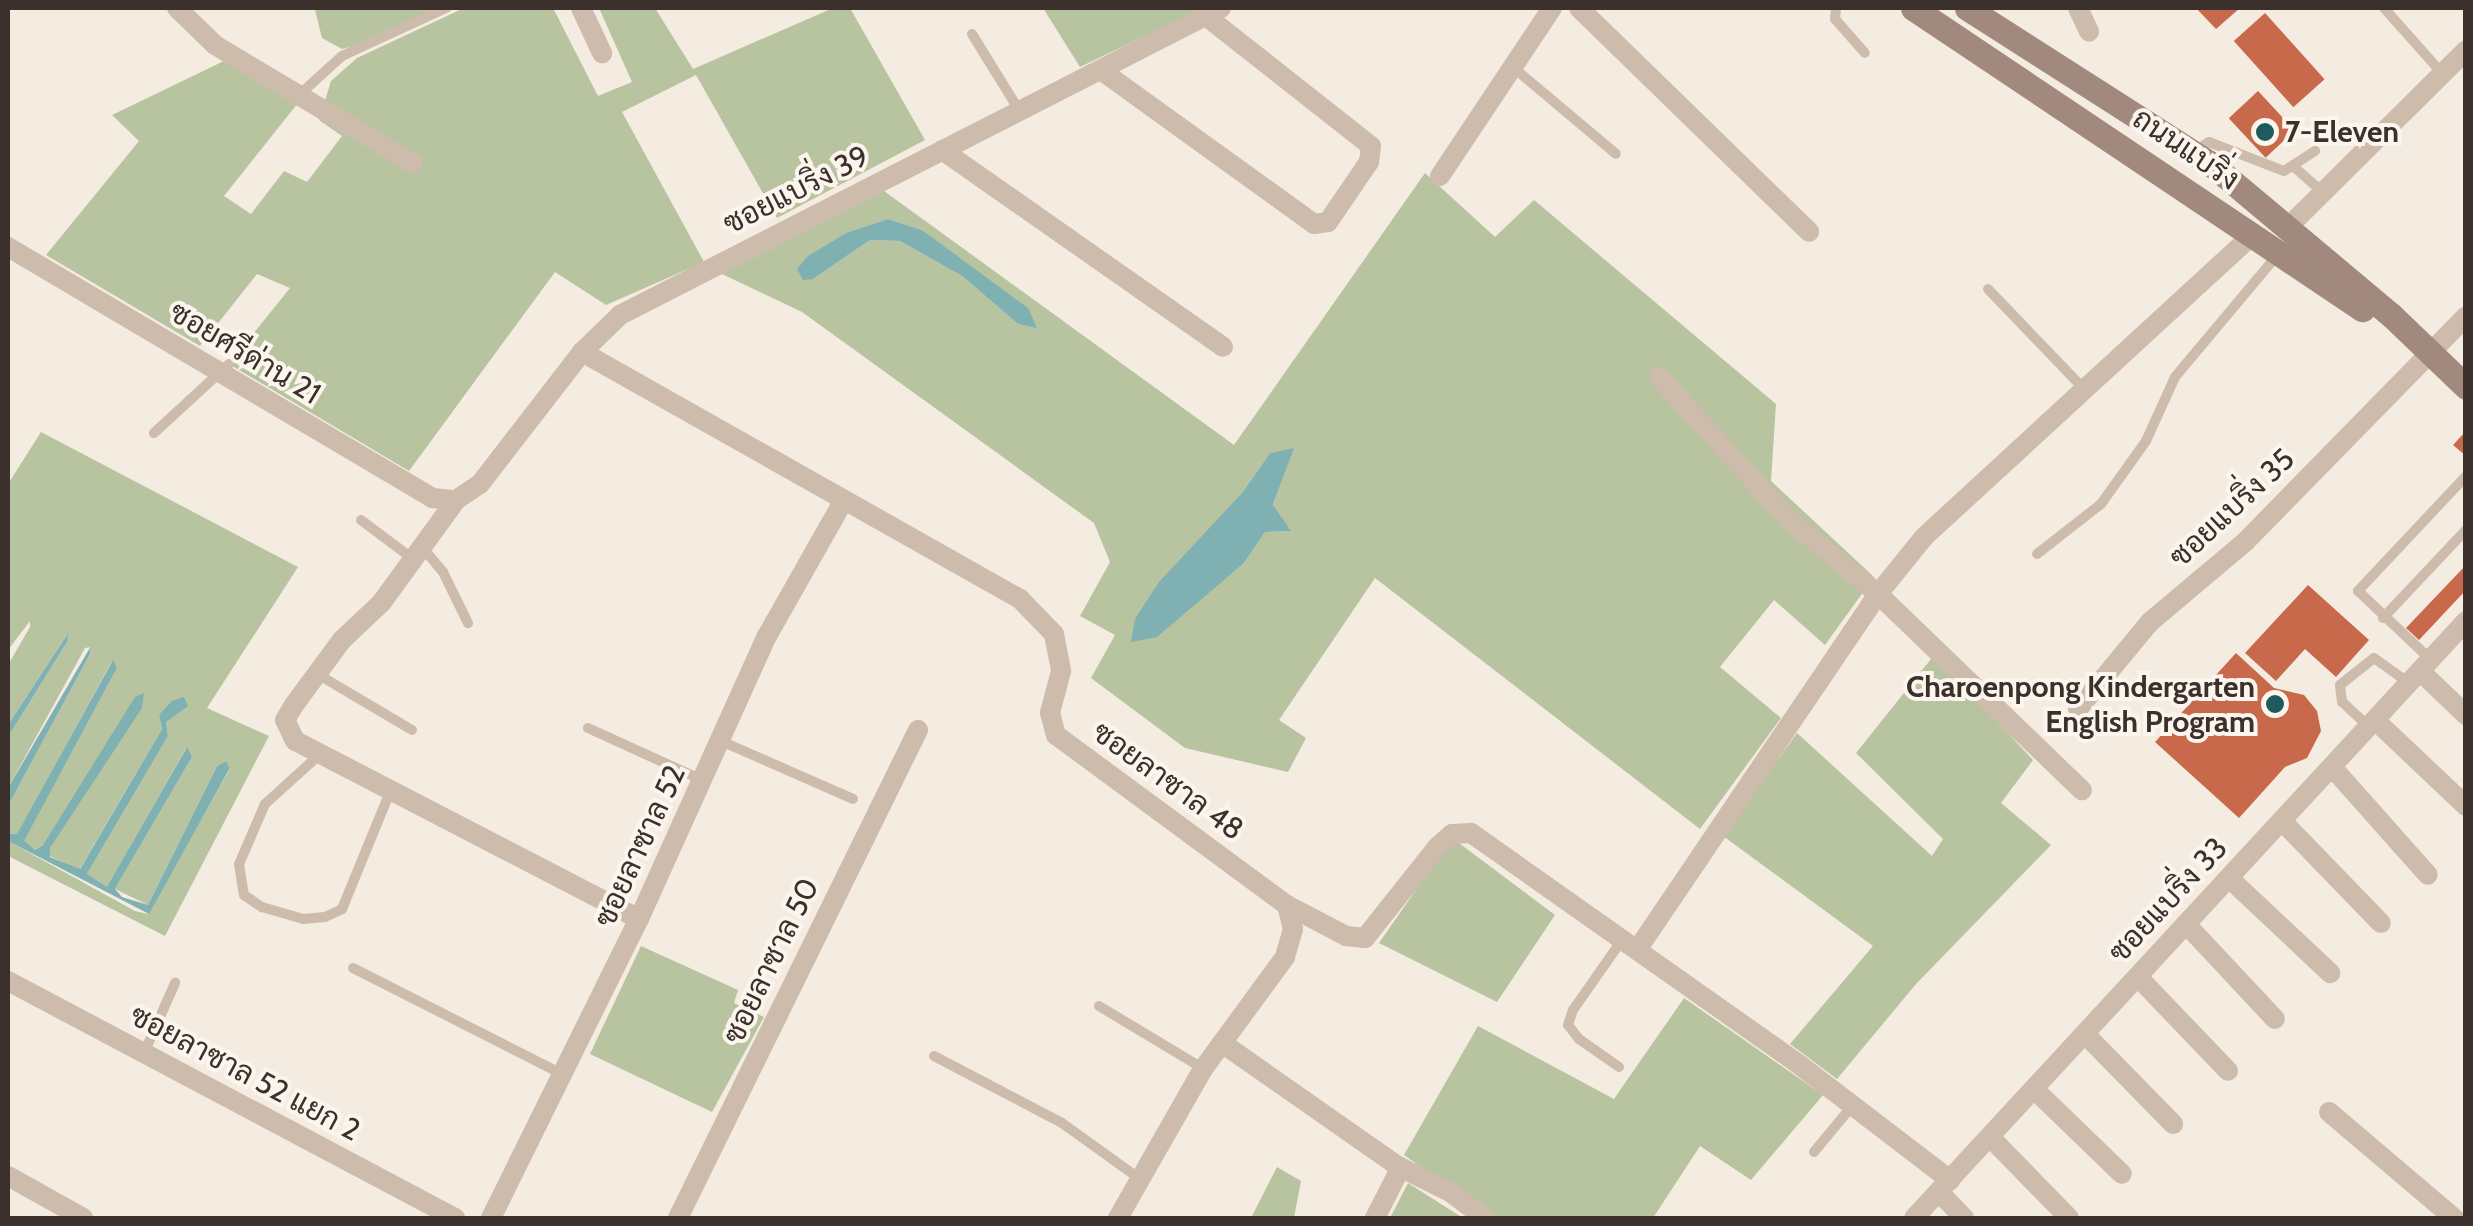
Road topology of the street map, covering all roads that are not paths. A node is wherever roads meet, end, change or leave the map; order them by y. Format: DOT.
graph roads {
  1 [pos="178,8"];
  2 [pos="446,8"];
  3 [pos="582,8"];
  4 [pos="1552,8"];
  5 [pos="1578,8"];
  6 [pos="1836,8"];
  7 [pos="1913,8"];
  8 [pos="1967,8"];
  9 [pos="2078,8"];
  10 [pos="2384,8"];
  11 [pos="1214,12"];
  12 [pos="2090,32"];
  13 [pos="972,34"];
  14 [pos="2466,50"];
  15 [pos="1866,52"];
  16 [pos="602,53"];
  17 [pos="1514,68"];
  18 [pos="1102,71"];
  19 [pos="2442,73"];
  20 [pos="299,95"];
  21 [pos="1019,110"];
  22 [pos="942,150"];
  23 [pos="2315,150"];
  24 [pos="2193,152"];
  25 [pos="1616,154"];
  26 [pos="412,163"];
  27 [pos="2294,167"];
  28 [pos="1440,176"];
  29 [pos="2323,192"];
  30 [pos="2288,227"];
  31 [pos="1809,232"];
  32 [pos="2254,234"];
  33 [pos="8,246"];
  34 [pos="2280,252"];
  35 [pos="1988,289"];
  36 [pos="2466,316"];
  37 [pos="1222,347"];
  38 [pos="2425,349"];
  39 [pos="582,352"];
  40 [pos="225,368"];
  41 [pos="1659,377"];
  42 [pos="2466,388"];
  43 [pos="2086,391"];
  44 [pos="154,433"];
  45 [pos="2466,476"];
  46 [pos="456,500"];
  47 [pos="844,500"];
  48 [pos="361,520"];
  49 [pos="2466,530"];
  50 [pos="417,553"];
  51 [pos="2038,554"];
  52 [pos="1878,594"];
  53 [pos="2383,618"];
  54 [pos="2466,621"];
  55 [pos="468,623"];
  56 [pos="2420,672"];
  57 [pos="319,675"];
  58 [pos="2078,709"];
  59 [pos="2466,715"];
  60 [pos="2372,723"];
  61 [pos="588,728"];
  62 [pos="412,730"];
  63 [pos="918,730"];
  64 [pos="721,740"];
  65 [pos="318,756"];
  66 [pos="2332,766"];
  67 [pos="703,781"];
  68 [pos="2082,790"];
  69 [pos="390,792"];
  70 [pos="853,799"];
  71 [pos="2466,806"];
  72 [pos="2282,821"];
  73 [pos="2428,875"];
  74 [pos="2229,878"];
  75 [pos="1287,906"];
  76 [pos="639,919"];
  77 [pos="2380,923"];
  78 [pos="2186,924"];
  79 [pos="1629,945"];
  80 [pos="353,968"];
  81 [pos="2330,974"];
  82 [pos="2138,977"];
  83 [pos="8,981"];
  84 [pos="175,983"];
  85 [pos="1098,1006"];
  86 [pos="2275,1019"];
  87 [pos="2084,1034"];
  88 [pos="1222,1043"];
  89 [pos="144,1053"];
  90 [pos="934,1056"];
  91 [pos="1618,1067"];
  92 [pos="1203,1069"];
  93 [pos="2228,1071"];
  94 [pos="564,1076"];
  95 [pos="2034,1088"];
  96 [pos="1853,1105"];
  97 [pos="2329,1112"];
  98 [pos="2173,1124"];
  99 [pos="1990,1138"];
  100 [pos="1814,1152"];
  101 [pos="1396,1165"];
  102 [pos="2122,1174"];
  103 [pos="8,1176"];
  104 [pos="1140,1179"];
  105 [pos="1945,1186"];
  106 [pos="83,1218"];
  107 [pos="455,1218"];
  108 [pos="491,1218"];
  109 [pos="678,1218"];
  110 [pos="1118,1218"];
  111 [pos="1375,1218"];
  112 [pos="1485,1218"];
  113 [pos="1914,1218"];
  114 [pos="1964,1218"];
  115 [pos="2069,1218"];
  116 [pos="2454,1218"];
  1 -- 20 [label="street"];
  2 -- 20 [label="lane"];
  3 -- 16 [label="street"];
  4 -- 17 [label="street"];
  5 -- 31 [label="street"];
  6 -- 15 [label="lane"];
  7 -- 32 [label="main road, ถนนแบริ่ง"];
  8 -- 24 [label="main road, ถนนแบริ่ง"];
  9 -- 12 [label="street"];
  10 -- 19 [label="lane"];
  11 -- 18 [label="street, ซอยแบริ่ง 39"];
  11 -- 18 [label="street"];
  13 -- 21 [label="lane"];
  14 -- 19 [label="street"];
  17 -- 25 [label="lane"];
  17 -- 28 [label="street"];
  18 -- 21 [label="street, ซอยแบริ่ง 39"];
  19 -- 29 [label="street"];
  20 -- 26 [label="street"];
  21 -- 22 [label="street, ซอยแบริ่ง 39"];
  22 -- 37 [label="street"];
  22 -- 39 [label="street, ซอยแบริ่ง 39"];
  23 -- 27 [label="lane"];
  24 -- 27 [label="lane"];
  24 -- 30 [label="main road, ถนนแบริ่ง"];
  27 -- 29 [label="lane"];
  29 -- 30 [label="street"];
  30 -- 38 [label="main road, ถนนแบริ่ง"];
  32 -- 34 [label="main road, ถนนแบริ่ง"];
  32 -- 43 [label="street"];
  33 -- 40 [label="street, ซอยศรีด่าน 21"];
  34 -- 38 [label="main road, ถนนแบริ่ง"];
  34 -- 51 [label="lane"];
  35 -- 43 [label="lane"];
  36 -- 38 [label="street, ซอยแบริ่ง 35"];
  38 -- 42 [label="main road, ถนนแบริ่ง"];
  38 -- 58 [label="street, ซอยแบริ่ง 35"];
  39 -- 46 [label="street, ซอยแบริ่ง 39"];
  39 -- 47 [label="street, ซอยลาซาล 48"];
  40 -- 44 [label="lane"];
  40 -- 46 [label="street, ซอยศรีด่าน 21"];
  41 -- 52 [label="street"];
  43 -- 52 [label="street"];
  45 -- 53 [label="lane"];
  46 -- 50 [label="street, ซอยแบริ่ง 39"];
  47 -- 64 [label="street, ซอยลาซาล 52"];
  47 -- 75 [label="street, ซอยลาซาล 48"];
  48 -- 50 [label="lane"];
  49 -- 53 [label="lane"];
  50 -- 55 [label="lane"];
  50 -- 57 [label="street, ซอยแบริ่ง 39"];
  52 -- 68 [label="street"];
  52 -- 79 [label="street"];
  53 -- 56 [label="lane"];
  54 -- 56 [label="street, ซอยแบริ่ง 33"];
  56 -- 59 [label="street"];
  56 -- 60 [label="street, ซอยแบริ่ง 33"];
  56 -- 60 [label="lane"];
  57 -- 62 [label="lane"];
  57 -- 65 [label="street, ซอยแบริ่ง 39"];
  60 -- 66 [label="street, ซอยแบริ่ง 33"];
  60 -- 71 [label="street"];
  61 -- 67 [label="lane"];
  63 -- 109 [label="street, ซอยลาซาล 50"];
  64 -- 67 [label="street, ซอยลาซาล 52"];
  64 -- 70 [label="lane"];
  65 -- 69 [label="street"];
  65 -- 69 [label="lane"];
  66 -- 72 [label="street, ซอยแบริ่ง 33"];
  66 -- 73 [label="street"];
  67 -- 76 [label="street, ซอยลาซาล 52"];
  69 -- 76 [label="street"];
  72 -- 74 [label="street, ซอยแบริ่ง 33"];
  72 -- 77 [label="street"];
  74 -- 78 [label="street, ซอยแบริ่ง 33"];
  74 -- 81 [label="street"];
  75 -- 79 [label="street"];
  75 -- 88 [label="street"];
  76 -- 94 [label="street, ซอยลาซาล 52"];
  78 -- 82 [label="street, ซอยแบริ่ง 33"];
  78 -- 86 [label="street"];
  79 -- 91 [label="lane"];
  79 -- 96 [label="street"];
  80 -- 94 [label="lane"];
  82 -- 87 [label="street, ซอยแบริ่ง 33"];
  82 -- 93 [label="street"];
  83 -- 89 [label="street, ซอยลาซาล 52 แยก 2"];
  84 -- 89 [label="lane"];
  85 -- 92 [label="lane"];
  87 -- 95 [label="street, ซอยแบริ่ง 33"];
  87 -- 98 [label="street"];
  88 -- 92 [label="street"];
  88 -- 101 [label="street"];
  89 -- 107 [label="street, ซอยลาซาล 52 แยก 2"];
  90 -- 104 [label="lane"];
  92 -- 104 [label="street"];
  94 -- 108 [label="street, ซอยลาซาล 52"];
  95 -- 99 [label="street, ซอยแบริ่ง 33"];
  95 -- 102 [label="street"];
  96 -- 100 [label="lane"];
  96 -- 105 [label="street"];
  97 -- 116 [label="street"];
  99 -- 105 [label="street, ซอยแบริ่ง 33"];
  99 -- 115 [label="street"];
  101 -- 111 [label="street"];
  101 -- 112 [label="street"];
  103 -- 106 [label="street"];
  104 -- 110 [label="street"];
  105 -- 113 [label="street, ซอยแบริ่ง 33"];
  105 -- 114 [label="street"];
}
